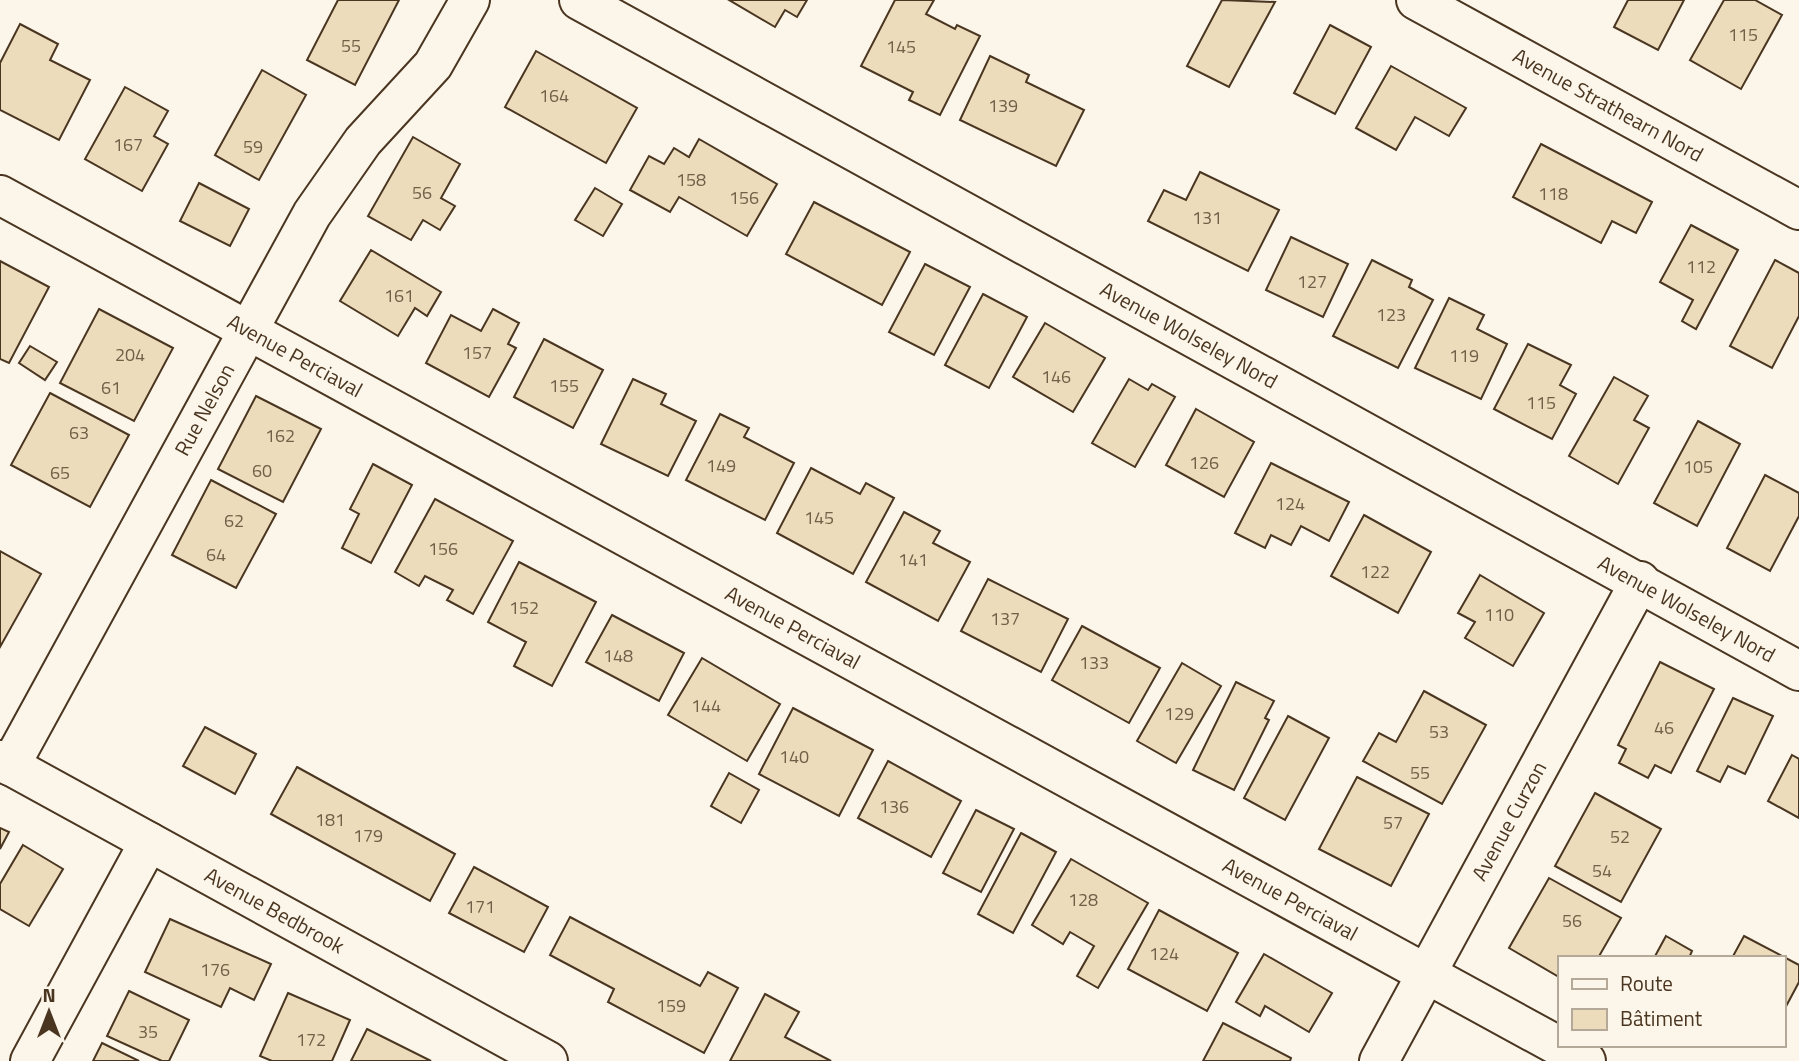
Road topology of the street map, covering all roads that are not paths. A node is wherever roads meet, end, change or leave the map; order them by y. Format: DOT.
graph roads {
  1 [pos="470,0"];
  2 [pos="579,0"];
  3 [pos="1416,0"];
  4 [pos="0,195"];
  5 [pos="1799,210"];
  6 [pos="247,330"];
  7 [pos="1640,581"];
  8 [pos="1798,667"];
  9 [pos="5,763"];
  10 [pos="149,842"];
  11 [pos="1427,974"];
  12 [pos="1558,1046"];
  13 [pos="1560,1047"];
  14 [pos="30,1061"];
  15 [pos="548,1061"];
  16 [pos="1379,1061"];
  17 [pos="1586,1061"];
  1 -- 6 [label="street, Rue Nelson"];
  2 -- 7 [label="street, Avenue Wolseley Nord"];
  3 -- 5 [label="street, Avenue Strathearn Nord"];
  4 -- 6 [label="street, Avenue Perciaval"];
  6 -- 9 [label="street, Rue Nelson"];
  6 -- 11 [label="street, Avenue Perciaval"];
  7 -- 8 [label="street, Avenue Wolseley Nord"];
  7 -- 11 [label="street, Avenue Curzon"];
  9 -- 10 [label="street, Avenue Bedbrook"];
  10 -- 14 [label="street"];
  10 -- 15 [label="street, Avenue Bedbrook"];
  11 -- 12 [label="street, Avenue Perciaval"];
  11 -- 16 [label="street, Avenue Curzon"];
  13 -- 17 [label="street, Avenue Perciaval"];
}
